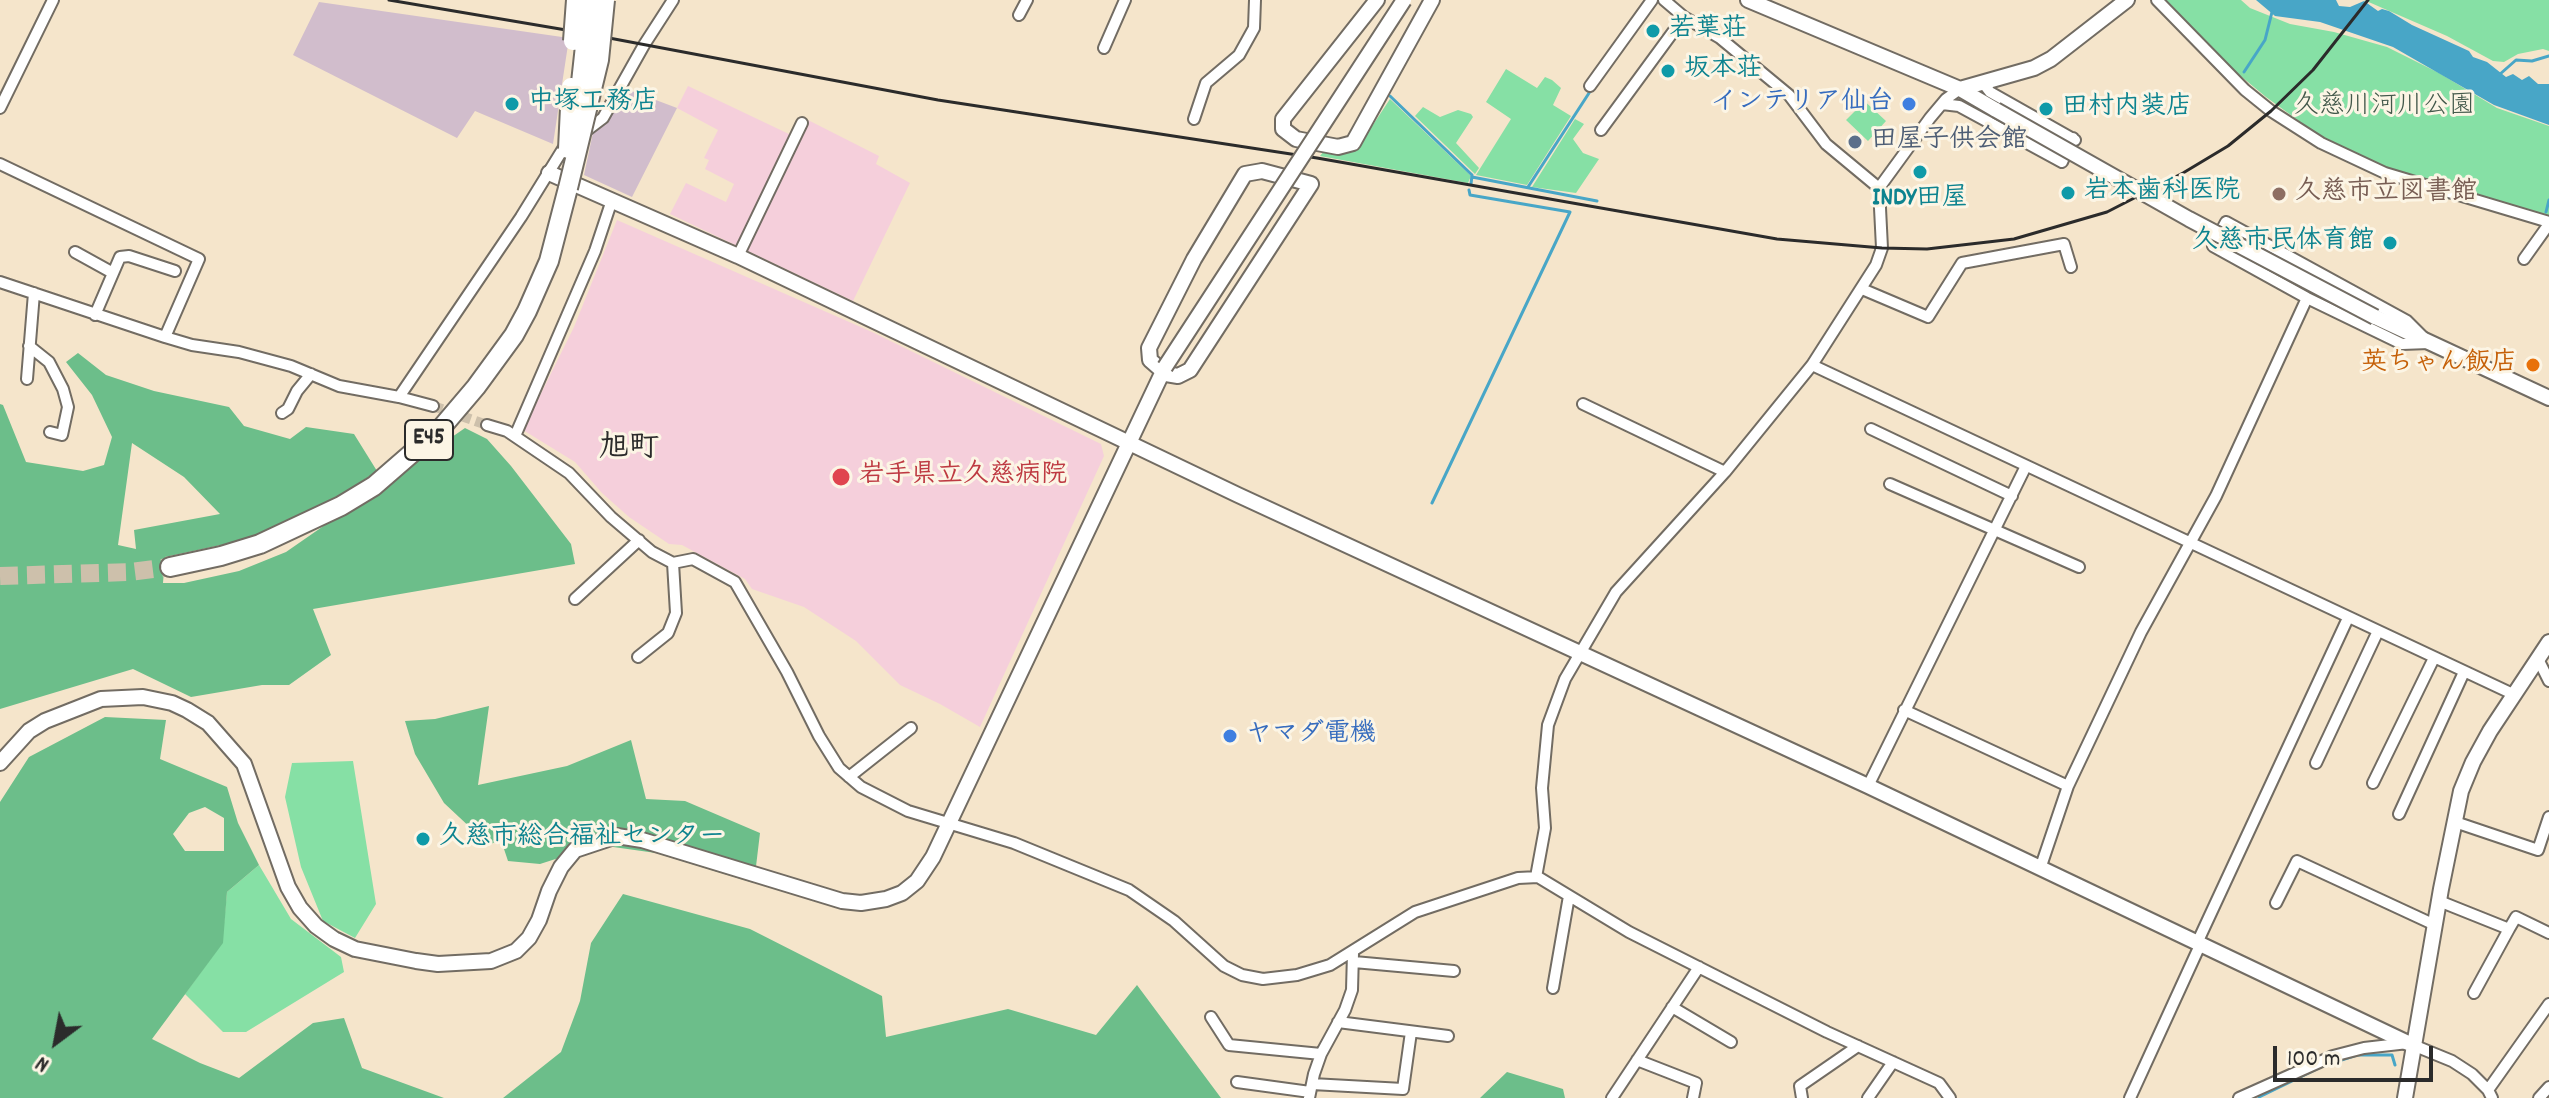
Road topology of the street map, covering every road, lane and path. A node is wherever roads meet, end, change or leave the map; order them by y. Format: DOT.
graph roads {
  1 [pos="53,0"];
  2 [pos="576,0"];
  3 [pos="590,0"];
  4 [pos="605,0"];
  5 [pos="673,0"];
  6 [pos="1027,0"];
  7 [pos="1125,0"];
  8 [pos="1255,0"];
  9 [pos="1377,0"];
  10 [pos="1404,0"];
  11 [pos="1432,0"];
  12 [pos="1652,0"];
  13 [pos="1664,0"];
  14 [pos="1748,0"];
  15 [pos="2127,0"];
  16 [pos="2157,0"];
  17 [pos="1019,15"];
  18 [pos="1684,17"];
  19 [pos="1104,48"];
  20 [pos="1983,83"];
  21 [pos="1590,86"];
  22 [pos="1960,89"];
  23 [pos="1942,104"];
  24 [pos="0,108"];
  25 [pos="1194,119"];
  26 [pos="802,123"];
  27 [pos="1601,130"];
  28 [pos="1,171"];
  29 [pos="549,173"];
  30 [pos="568,188"];
  31 [pos="1879,188"];
  32 [pos="612,200"];
  33 [pos="2549,223"];
  34 [pos="75,252"];
  35 [pos="738,256"];
  36 [pos="2524,259"];
  37 [pos="2071,267"];
  38 [pos="175,271"];
  39 [pos="113,273"];
  40 [pos="0,282"];
  41 [pos="1862,289"];
  42 [pos="34,293"];
  43 [pos="2307,298"];
  44 [pos="95,315"];
  45 [pos="165,337"];
  46 [pos="2429,343"];
  47 [pos="29,346"];
  48 [pos="1812,365"];
  49 [pos="1163,369"];
  50 [pos="311,374"];
  51 [pos="27,379"];
  52 [pos="399,397"];
  53 [pos="2549,398"];
  54 [pos="1583,404"];
  55 [pos="433,406"];
  56 [pos="282,413"];
  57 [pos="487,425"];
  58 [pos="1871,429"];
  59 [pos="50,432"];
  60 [pos="515,436"];
  61 [pos="1128,442"];
  62 [pos="2026,466"];
  63 [pos="1725,472"];
  64 [pos="1890,484"];
  65 [pos="2012,496"];
  66 [pos="1995,529"];
  67 [pos="639,540"];
  68 [pos="2192,543"];
  69 [pos="673,563"];
  70 [pos="170,567"];
  71 [pos="2079,567"];
  72 [pos="575,599"];
  73 [pos="2348,618"];
  74 [pos="2378,631"];
  75 [pos="2549,642"];
  76 [pos="1582,652"];
  77 [pos="638,657"];
  78 [pos="2434,658"];
  79 [pos="2538,659"];
  80 [pos="2464,672"];
  81 [pos="2549,681"];
  82 [pos="2515,695"];
  83 [pos="1904,710"];
  84 [pos="911,728"];
  85 [pos="0,763"];
  86 [pos="2316,763"];
  87 [pos="849,777"];
  88 [pos="2373,783"];
  89 [pos="1868,786"];
  90 [pos="2068,786"];
  91 [pos="2399,814"];
  92 [pos="2549,817"];
  93 [pos="2455,822"];
  94 [pos="948,823"];
  95 [pos="2040,869"];
  96 [pos="1536,877"];
  97 [pos="1569,896"];
  98 [pos="2439,901"];
  99 [pos="2276,903"];
  100 [pos="2435,925"];
  101 [pos="2509,929"];
  102 [pos="2549,933"];
  103 [pos="2200,942"];
  104 [pos="1354,957"];
  105 [pos="1699,967"];
  106 [pos="1454,971"];
  107 [pos="1553,988"];
  108 [pos="2474,993"];
  109 [pos="2549,1004"];
  110 [pos="1672,1007"];
  111 [pos="1211,1017"];
  112 [pos="1338,1022"];
  113 [pos="1411,1032"];
  114 [pos="1448,1036"];
  115 [pos="1731,1042"];
  116 [pos="2412,1044"];
  117 [pos="1858,1046"];
  118 [pos="1321,1054"];
  119 [pos="1637,1060"];
  120 [pos="1893,1062"];
  121 [pos="1237,1082"];
  122 [pos="2549,1087"];
  123 [pos="1310,1091"];
  124 [pos="2490,1094"];
  125 [pos="1612,1098"];
  126 [pos="1693,1098"];
  127 [pos="1802,1098"];
  128 [pos="1868,1098"];
  129 [pos="1950,1098"];
  130 [pos="2130,1098"];
  131 [pos="2239,1098"];
  132 [pos="2405,1098"];
  133 [pos="2539,1098"];
  1 -- 24 [label="street"];
  2 -- 30 [label="highway, E45, bridge"];
  3 -- 30 [label="highway, E45, bridge"];
  4 -- 30 [label="highway, E45, bridge"];
  5 -- 29 [label="street"];
  6 -- 17 [label="street"];
  7 -- 19 [label="street"];
  8 -- 25 [label="street"];
  9 -- 11 [label="street"];
  10 -- 49 [label="street, bridge"];
  12 -- 21 [label="street"];
  13 -- 18 [label="street"];
  14 -- 22 [label="street"];
  15 -- 20 [label="street"];
  16 -- 33 [label="street"];
  18 -- 27 [label="street"];
  18 -- 31 [label="street"];
  20 -- 22 [label="street"];
  20 -- 23 [label="street"];
  22 -- 23 [label="street"];
  22 -- 46 [label="street, bridge"];
  23 -- 31 [label="street"];
  26 -- 35 [label="street"];
  28 -- 45 [label="street"];
  29 -- 32 [label="street"];
  29 -- 52 [label="street"];
  30 -- 70 [label="highway, E45"];
  31 -- 41 [label="street"];
  32 -- 35 [label="street"];
  32 -- 60 [label="street"];
  33 -- 36 [label="street"];
  34 -- 39 [label="street"];
  35 -- 61 [label="street"];
  37 -- 41 [label="street"];
  38 -- 39 [label="street"];
  39 -- 44 [label="street"];
  40 -- 42 [label="street"];
  41 -- 48 [label="street"];
  42 -- 44 [label="street"];
  42 -- 47 [label="street"];
  43 -- 46 [label="street"];
  43 -- 46 [label="street"];
  43 -- 68 [label="street"];
  44 -- 45 [label="street"];
  45 -- 50 [label="street"];
  46 -- 53 [label="street"];
  47 -- 51 [label="street"];
  47 -- 59 [label="street"];
  48 -- 62 [label="street"];
  48 -- 63 [label="street"];
  49 -- 49 [label="street"];
  49 -- 61 [label="street"];
  50 -- 52 [label="street"];
  50 -- 56 [label="street"];
  52 -- 55 [label="street"];
  54 -- 63 [label="street"];
  57 -- 60 [label="street"];
  58 -- 65 [label="street"];
  60 -- 67 [label="street"];
  61 -- 76 [label="street"];
  61 -- 94 [label="street"];
  62 -- 65 [label="street"];
  62 -- 68 [label="street"];
  63 -- 76 [label="street"];
  64 -- 66 [label="street"];
  65 -- 66 [label="street"];
  66 -- 71 [label="street"];
  66 -- 83 [label="street"];
  67 -- 69 [label="street"];
  67 -- 72 [label="street"];
  68 -- 73 [label="street"];
  68 -- 90 [label="street"];
  69 -- 77 [label="street"];
  69 -- 87 [label="street"];
  73 -- 74 [label="street"];
  73 -- 103 [label="street"];
  74 -- 78 [label="street"];
  74 -- 86 [label="street"];
  75 -- 79 [label="street"];
  76 -- 89 [label="street"];
  76 -- 96 [label="street"];
  78 -- 80 [label="street"];
  78 -- 88 [label="street"];
  79 -- 81 [label="street"];
  79 -- 82 [label="street"];
  80 -- 82 [label="street"];
  80 -- 91 [label="street"];
  82 -- 93 [label="street"];
  83 -- 89 [label="street"];
  83 -- 90 [label="street"];
  84 -- 87 [label="street"];
  85 -- 94 [label="street"];
  87 -- 94 [label="street"];
  89 -- 95 [label="street"];
  90 -- 95 [label="street"];
  92 -- 93 [label="street"];
  93 -- 98 [label="street"];
  94 -- 104 [label="street"];
  95 -- 103 [label="street"];
  96 -- 97 [label="street"];
  96 -- 104 [label="street"];
  97 -- 105 [label="street"];
  97 -- 107 [label="street"];
  98 -- 100 [label="street"];
  98 -- 101 [label="street"];
  99 -- 100 [label="street"];
  100 -- 116 [label="street"];
  101 -- 102 [label="street"];
  101 -- 108 [label="street"];
  103 -- 116 [label="street"];
  103 -- 130 [label="street"];
  104 -- 106 [label="street"];
  104 -- 112 [label="street"];
  105 -- 110 [label="street"];
  105 -- 117 [label="street"];
  109 -- 124 [label="street"];
  110 -- 115 [label="street"];
  110 -- 119 [label="street"];
  111 -- 118 [label="street"];
  112 -- 113 [label="street"];
  112 -- 118 [label="street"];
  113 -- 114 [label="street"];
  113 -- 123 [label="street"];
  116 -- 124 [label="street"];
  116 -- 131 [label="street"];
  116 -- 132 [label="street"];
  117 -- 120 [label="street"];
  117 -- 127 [label="street"];
  118 -- 123 [label="street"];
  119 -- 125 [label="street"];
  119 -- 126 [label="street"];
  120 -- 128 [label="street"];
  120 -- 129 [label="street"];
  121 -- 123 [label="street"];
  122 -- 133 [label="street"];
}
